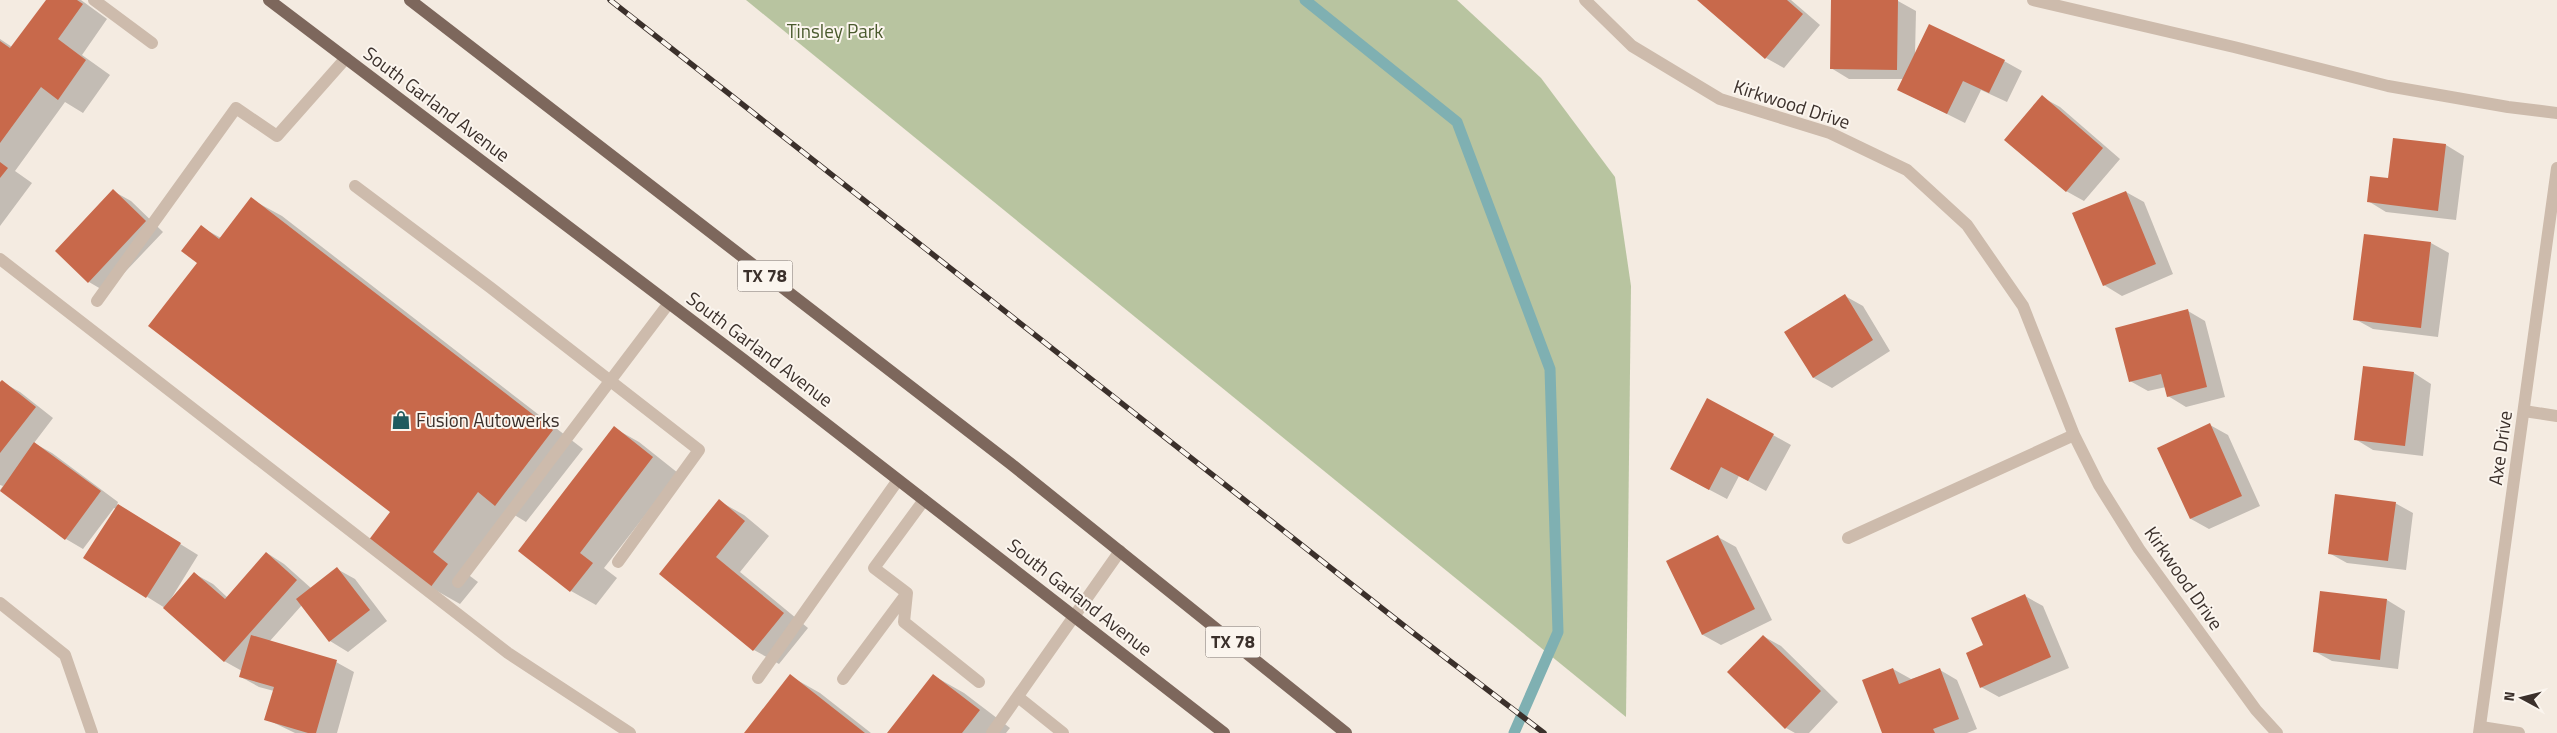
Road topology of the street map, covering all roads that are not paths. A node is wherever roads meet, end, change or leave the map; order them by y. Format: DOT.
graph roads {
  1 [pos="94,0"];
  2 [pos="269,0"];
  3 [pos="410,0"];
  4 [pos="1585,0"];
  5 [pos="2033,0"];
  6 [pos="152,43"];
  7 [pos="346,58"];
  8 [pos="2557,113"];
  9 [pos="2557,168"];
  10 [pos="355,186"];
  11 [pos="0,259"];
  12 [pos="97,301"];
  13 [pos="669,303"];
  14 [pos="610,382"];
  15 [pos="2524,411"];
  16 [pos="2557,416"];
  17 [pos="2074,434"];
  18 [pos="898,480"];
  19 [pos="924,500"];
  20 [pos="1848,538"];
  21 [pos="1120,551"];
  22 [pos="618,562"];
  23 [pos="458,582"];
  24 [pos="907,593"];
  25 [pos="0,603"];
  26 [pos="1073,616"];
  27 [pos="758,678"];
  28 [pos="843,678"];
  29 [pos="979,682"];
  30 [pos="1018,697"];
  31 [pos="2480,730"];
  32 [pos="92,733"];
  33 [pos="630,733"];
  34 [pos="992,733"];
  35 [pos="1063,733"];
  36 [pos="1224,733"];
  37 [pos="1346,733"];
  38 [pos="2277,733"];
  39 [pos="2519,733"];
  1 -- 6 [label="street"];
  2 -- 7 [label="main road, South Garland Avenue"];
  3 -- 21 [label="main road, TX 78"];
  4 -- 17 [label="street, Kirkwood Drive"];
  5 -- 8 [label="street"];
  7 -- 12 [label="street"];
  7 -- 13 [label="main road, South Garland Avenue"];
  9 -- 15 [label="street, Axe Drive"];
  10 -- 14 [label="street"];
  11 -- 33 [label="street"];
  13 -- 14 [label="street"];
  13 -- 18 [label="main road, South Garland Avenue"];
  14 -- 22 [label="street"];
  14 -- 23 [label="street"];
  15 -- 16 [label="street"];
  15 -- 31 [label="street, Axe Drive"];
  17 -- 20 [label="street"];
  17 -- 38 [label="street, Kirkwood Drive"];
  18 -- 19 [label="main road, South Garland Avenue"];
  18 -- 27 [label="street"];
  19 -- 24 [label="street"];
  19 -- 26 [label="main road, South Garland Avenue"];
  21 -- 26 [label="street"];
  21 -- 37 [label="main road, TX 78"];
  24 -- 28 [label="street"];
  24 -- 29 [label="street"];
  25 -- 32 [label="street"];
  26 -- 30 [label="street"];
  26 -- 36 [label="main road, South Garland Avenue"];
  30 -- 34 [label="street"];
  30 -- 35 [label="street"];
  31 -- 39 [label="street"];
}
